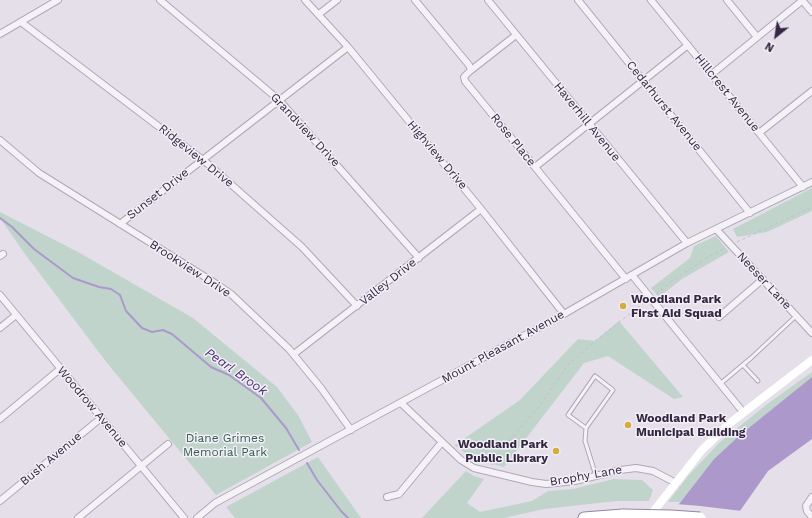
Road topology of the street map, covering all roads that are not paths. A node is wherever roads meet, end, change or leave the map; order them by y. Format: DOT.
graph roads {
  1 [pos="58,0"];
  2 [pos="160,0"];
  3 [pos="305,0"];
  4 [pos="337,0"];
  5 [pos="415,0"];
  6 [pos="488,0"];
  7 [pos="578,0"];
  8 [pos="651,0"];
  9 [pos="727,0"];
  10 [pos="802,0"];
  11 [pos="812,12"];
  12 [pos="319,14"];
  13 [pos="21,22"];
  14 [pos="0,34"];
  15 [pos="516,35"];
  16 [pos="757,37"];
  17 [pos="688,45"];
  18 [pos="348,47"];
  19 [pos="470,72"];
  20 [pos="712,74"];
  21 [pos="644,80"];
  22 [pos="812,91"];
  23 [pos="279,100"];
  24 [pos="589,124"];
  25 [pos="759,132"];
  26 [pos="0,140"];
  27 [pos="203,160"];
  28 [pos="535,167"];
  29 [pos="812,182"];
  30 [pos="803,186"];
  31 [pos="481,210"];
  32 [pos="750,213"];
  33 [pos="120,224"];
  34 [pos="716,229"];
  35 [pos="686,243"];
  36 [pos="419,258"];
  37 [pos="632,275"];
  38 [pos="626,279"];
  39 [pos="763,279"];
  40 [pos="0,295"];
  41 [pos="356,306"];
  42 [pos="564,314"];
  43 [pos="16,315"];
  44 [pos="796,316"];
  45 [pos="719,317"];
  46 [pos="0,328"];
  47 [pos="812,333"];
  48 [pos="294,354"];
  49 [pos="812,360"];
  50 [pos="743,365"];
  51 [pos="60,369"];
  52 [pos="758,381"];
  53 [pos="720,384"];
  54 [pos="401,403"];
  55 [pos="743,412"];
  56 [pos="101,418"];
  57 [pos="0,419"];
  58 [pos="586,428"];
  59 [pos="351,430"];
  60 [pos="442,442"];
  61 [pos="168,444"];
  62 [pos="141,466"];
  63 [pos="596,476"];
  64 [pos="676,483"];
  65 [pos="812,496"];
  66 [pos="387,497"];
  67 [pos="0,501"];
  68 [pos="812,517"];
  69 [pos="78,518"];
  70 [pos="184,518"];
  71 [pos="197,518"];
  72 [pos="584,518"];
  73 [pos="648,518"];
  74 [pos="700,518"];
  1 -- 13 [label="street"];
  2 -- 23 [label="street, Grandview Drive"];
  3 -- 12 [label="street, Highview Drive"];
  4 -- 12 [label="street"];
  5 -- 19 [label="street, Rose Place"];
  6 -- 15 [label="street, Haverhill Avenue"];
  7 -- 21 [label="street, Cedarhurst Avenue"];
  8 -- 17 [label="street, Hillcrest Avenue"];
  9 -- 16 [label="street"];
  10 -- 11 [label="street"];
  10 -- 16 [label="street"];
  12 -- 18 [label="street, Highview Drive"];
  13 -- 14 [label="street"];
  13 -- 27 [label="street, Ridgeview Drive"];
  15 -- 19 [label="street"];
  15 -- 24 [label="street, Haverhill Avenue"];
  16 -- 20 [label="street"];
  17 -- 20 [label="street, Hillcrest Avenue"];
  17 -- 21 [label="street"];
  18 -- 23 [label="street, Sunset Drive"];
  18 -- 31 [label="street, Highview Drive"];
  19 -- 28 [label="street, Rose Place"];
  20 -- 25 [label="street, Hillcrest Avenue"];
  21 -- 24 [label="street"];
  21 -- 32 [label="street, Cedarhurst Avenue"];
  22 -- 25 [label="street"];
  23 -- 27 [label="street, Sunset Drive"];
  23 -- 36 [label="street, Grandview Drive"];
  24 -- 28 [label="street"];
  24 -- 35 [label="street, Haverhill Avenue"];
  25 -- 30 [label="street, Hillcrest Avenue"];
  26 -- 33 [label="street, Brookview Drive"];
  27 -- 33 [label="street, Sunset Drive"];
  27 -- 41 [label="street, Ridgeview Drive"];
  28 -- 38 [label="street, Rose Place"];
  29 -- 30 [label="street, Mount Pleasant Avenue"];
  30 -- 32 [label="street, Mount Pleasant Avenue"];
  31 -- 36 [label="street, Valley Drive"];
  31 -- 42 [label="street, Highview Drive"];
  32 -- 34 [label="street, Mount Pleasant Avenue"];
  33 -- 48 [label="street, Brookview Drive"];
  34 -- 35 [label="street, Mount Pleasant Avenue"];
  34 -- 39 [label="street, Neeser Lane"];
  35 -- 37 [label="street, Mount Pleasant Avenue"];
  36 -- 41 [label="street, Valley Drive"];
  37 -- 38 [label="street, Mount Pleasant Avenue"];
  37 -- 53 [label="street"];
  38 -- 42 [label="street, Mount Pleasant Avenue"];
  39 -- 44 [label="street, Neeser Lane"];
  39 -- 45 [label="street"];
  40 -- 43 [label="street, Woodrow Avenue"];
  41 -- 48 [label="street, Valley Drive"];
  42 -- 54 [label="street, Mount Pleasant Avenue"];
  43 -- 46 [label="street"];
  43 -- 51 [label="street, Woodrow Avenue"];
  44 -- 47 [label="street, Neeser Lane"];
  44 -- 50 [label="lane"];
  48 -- 59 [label="street, Brookview Drive"];
  49 -- 55 [label="main road"];
  50 -- 52 [label="lane"];
  50 -- 53 [label="lane"];
  51 -- 56 [label="street, Woodrow Avenue"];
  51 -- 57 [label="street"];
  53 -- 55 [label="street"];
  54 -- 59 [label="street, Mount Pleasant Avenue"];
  54 -- 60 [label="street, Brophy Lane"];
  55 -- 64 [label="main road"];
  56 -- 62 [label="street, Woodrow Avenue"];
  56 -- 67 [label="street, Bush Avenue"];
  58 -- 58 [label="lane"];
  58 -- 63 [label="lane"];
  59 -- 71 [label="street, Mount Pleasant Avenue"];
  60 -- 63 [label="street, Brophy Lane"];
  60 -- 66 [label="street"];
  61 -- 62 [label="street"];
  62 -- 69 [label="street"];
  62 -- 70 [label="street, Woodrow Avenue"];
  63 -- 64 [label="street, Brophy Lane"];
  64 -- 73 [label="main road"];
  65 -- 68 [label="street"];
  72 -- 74 [label="highway, bridge"];
}
